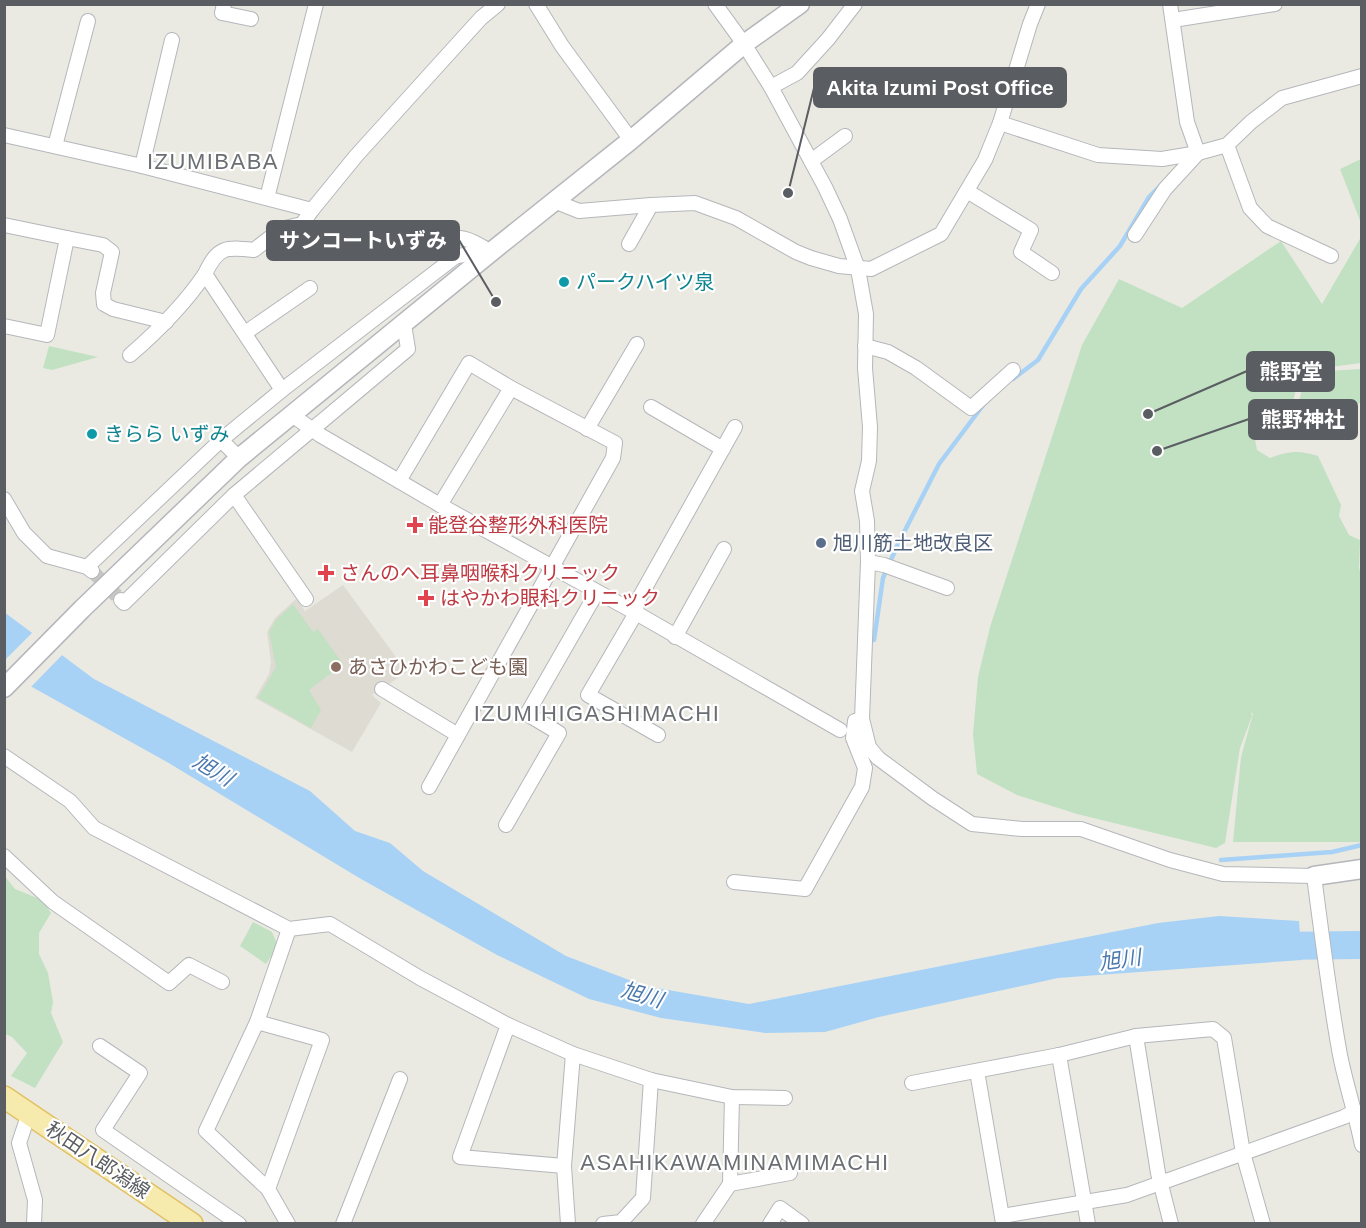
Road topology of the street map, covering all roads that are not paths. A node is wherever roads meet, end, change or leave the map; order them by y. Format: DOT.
graph roads {
  1 [pos="224,4"];
  2 [pos="316,4"];
  3 [pos="536,4"];
  4 [pos="714,4"];
  5 [pos="800,4"];
  6 [pos="855,4"];
  7 [pos="1038,4"];
  8 [pos="1170,4"];
  9 [pos="1275,4"];
  10 [pos="498,5"];
  11 [pos="251,19"];
  12 [pos="1173,20"];
  13 [pos="88,21"];
  14 [pos="172,39"];
  15 [pos="744,44"];
  16 [pos="1362,76"];
  17 [pos="771,87"];
  18 [pos="1000,123"];
  19 [pos="4,135"];
  20 [pos="845,136"];
  21 [pos="631,140"];
  22 [pos="1227,145"];
  23 [pos="55,146"];
  24 [pos="1198,153"];
  25 [pos="811,161"];
  26 [pos="142,166"];
  27 [pos="967,191"];
  28 [pos="267,198"];
  29 [pos="554,201"];
  30 [pos="651,205"];
  31 [pos="312,210"];
  32 [pos="4,225"];
  33 [pos="1135,235"];
  34 [pos="67,238"];
  35 [pos="432,241"];
  36 [pos="629,244"];
  37 [pos="491,252"];
  38 [pos="1331,256"];
  39 [pos="858,269"];
  40 [pos="1052,273"];
  41 [pos="205,274"];
  42 [pos="310,288"];
  43 [pos="166,322"];
  44 [pos="404,324"];
  45 [pos="4,326"];
  46 [pos="246,333"];
  47 [pos="637,344"];
  48 [pos="865,346"];
  49 [pos="130,355"];
  50 [pos="1013,370"];
  51 [pos="511,388"];
  52 [pos="282,390"];
  53 [pos="651,407"];
  54 [pos="292,415"];
  55 [pos="735,428"];
  56 [pos="311,429"];
  57 [pos="587,429"];
  58 [pos="221,440"];
  59 [pos="723,449"];
  60 [pos="239,458"];
  61 [pos="399,481"];
  62 [pos="234,495"];
  63 [pos="4,499"];
  64 [pos="440,506"];
  65 [pos="724,549"];
  66 [pos="868,562"];
  67 [pos="553,568"];
  68 [pos="947,588"];
  69 [pos="597,592"];
  70 [pos="306,599"];
  71 [pos="121,600"];
  72 [pos="636,613"];
  73 [pos="675,637"];
  74 [pos="4,688"];
  75 [pos="382,689"];
  76 [pos="862,719"];
  77 [pos="840,730"];
  78 [pos="458,735"];
  79 [pos="658,735"];
  80 [pos="4,756"];
  81 [pos="429,787"];
  82 [pos="506,825"];
  83 [pos="4,856"];
  84 [pos="1362,869"];
  85 [pos="1314,876"];
  86 [pos="734,882"];
  87 [pos="289,929"];
  88 [pos="222,982"];
  89 [pos="257,1022"];
  90 [pos="508,1025"];
  91 [pos="1136,1036"];
  92 [pos="100,1046"];
  93 [pos="573,1054"];
  94 [pos="1059,1055"];
  95 [pos="976,1071"];
  96 [pos="400,1078"];
  97 [pos="651,1080"];
  98 [pos="912,1083"];
  99 [pos="4,1097"];
  100 [pos="732,1097"];
  101 [pos="785,1098"];
  102 [pos="1355,1112"];
  103 [pos="29,1113"];
  104 [pos="1362,1145"];
  105 [pos="1243,1153"];
  106 [pos="564,1166"];
  107 [pos="790,1173"];
  108 [pos="1160,1182"];
  109 [pos="730,1184"];
  110 [pos="268,1189"];
  111 [pos="1083,1202"];
  112 [pos="1003,1220"];
  113 [pos="237,1223"];
  114 [pos="34,1224"];
  115 [pos="192,1224"];
  116 [pos="288,1224"];
  117 [pos="343,1224"];
  118 [pos="568,1224"];
  119 [pos="603,1224"];
  120 [pos="703,1224"];
  121 [pos="770,1224"];
  122 [pos="802,1224"];
  123 [pos="1088,1224"];
  124 [pos="1171,1224"];
  125 [pos="1263,1224"];
  1 -- 11 [label="street"];
  2 -- 28 [label="street"];
  3 -- 21 [label="street"];
  4 -- 15 [label="street"];
  5 -- 15 [label="street"];
  6 -- 17 [label="street"];
  7 -- 18 [label="street"];
  8 -- 12 [label="street"];
  9 -- 12 [label="street"];
  10 -- 31 [label="street"];
  12 -- 24 [label="street"];
  13 -- 23 [label="street"];
  14 -- 26 [label="street"];
  15 -- 17 [label="street"];
  15 -- 21 [label="street"];
  16 -- 22 [label="street"];
  17 -- 25 [label="street"];
  18 -- 24 [label="street"];
  18 -- 27 [label="street"];
  19 -- 23 [label="street"];
  20 -- 25 [label="street"];
  21 -- 29 [label="street"];
  22 -- 24 [label="street"];
  22 -- 38 [label="street"];
  23 -- 26 [label="street"];
  24 -- 33 [label="street"];
  25 -- 39 [label="street"];
  26 -- 28 [label="street"];
  27 -- 39 [label="street"];
  27 -- 40 [label="street"];
  28 -- 31 [label="street"];
  29 -- 30 [label="street"];
  29 -- 37 [label="street"];
  30 -- 36 [label="street"];
  30 -- 39 [label="street"];
  31 -- 41 [label="street"];
  32 -- 34 [label="street"];
  34 -- 43 [label="street"];
  34 -- 45 [label="street"];
  35 -- 37 [label="street"];
  37 -- 44 [label="street"];
  37 -- 52 [label="street"];
  39 -- 48 [label="street"];
  41 -- 43 [label="street"];
  41 -- 46 [label="street"];
  42 -- 46 [label="street"];
  43 -- 49 [label="street"];
  44 -- 54 [label="street"];
  44 -- 56 [label="street"];
  46 -- 52 [label="street"];
  47 -- 57 [label="street"];
  48 -- 50 [label="street"];
  48 -- 66 [label="street"];
  51 -- 57 [label="street"];
  51 -- 61 [label="street"];
  51 -- 64 [label="street"];
  52 -- 58 [label="street"];
  53 -- 59 [label="street"];
  54 -- 56 [label="street"];
  54 -- 60 [label="street"];
  55 -- 59 [label="street"];
  56 -- 61 [label="street"];
  56 -- 62 [label="street"];
  57 -- 67 [label="street"];
  58 -- 60 [label="street"];
  58 -- 63 [label="street"];
  59 -- 72 [label="street"];
  60 -- 74 [label="street"];
  61 -- 64 [label="street"];
  62 -- 70 [label="street"];
  62 -- 71 [label="street"];
  64 -- 67 [label="street"];
  65 -- 73 [label="street"];
  66 -- 68 [label="street"];
  66 -- 76 [label="street"];
  67 -- 69 [label="street"];
  67 -- 78 [label="street"];
  69 -- 72 [label="street"];
  69 -- 82 [label="street"];
  72 -- 73 [label="street"];
  72 -- 79 [label="street"];
  73 -- 77 [label="street"];
  75 -- 78 [label="street"];
  76 -- 85 [label="street"];
  76 -- 86 [label="street"];
  78 -- 81 [label="street"];
  80 -- 87 [label="street"];
  83 -- 88 [label="street"];
  84 -- 85 [label="street"];
  85 -- 102 [label="street"];
  87 -- 89 [label="street"];
  87 -- 90 [label="street"];
  89 -- 110 [label="street"];
  89 -- 110 [label="street"];
  90 -- 93 [label="street"];
  90 -- 106 [label="street"];
  91 -- 94 [label="street"];
  91 -- 105 [label="street"];
  91 -- 108 [label="street"];
  92 -- 113 [label="street"];
  93 -- 97 [label="street"];
  93 -- 106 [label="street"];
  94 -- 95 [label="street"];
  94 -- 111 [label="street"];
  95 -- 98 [label="street"];
  95 -- 112 [label="street"];
  96 -- 117 [label="street"];
  97 -- 100 [label="street"];
  97 -- 119 [label="street"];
  99 -- 103 [label="main road, 秋田八郎潟線"];
  100 -- 101 [label="street"];
  100 -- 109 [label="street"];
  102 -- 104 [label="street"];
  102 -- 105 [label="street"];
  103 -- 114 [label="street"];
  103 -- 115 [label="main road, 秋田八郎潟線"];
  105 -- 108 [label="street"];
  105 -- 125 [label="street"];
  106 -- 118 [label="street"];
  107 -- 109 [label="street"];
  108 -- 111 [label="street"];
  108 -- 124 [label="street"];
  109 -- 120 [label="street"];
  110 -- 116 [label="street"];
  111 -- 112 [label="street"];
  111 -- 123 [label="street"];
  121 -- 122 [label="street"];
}
